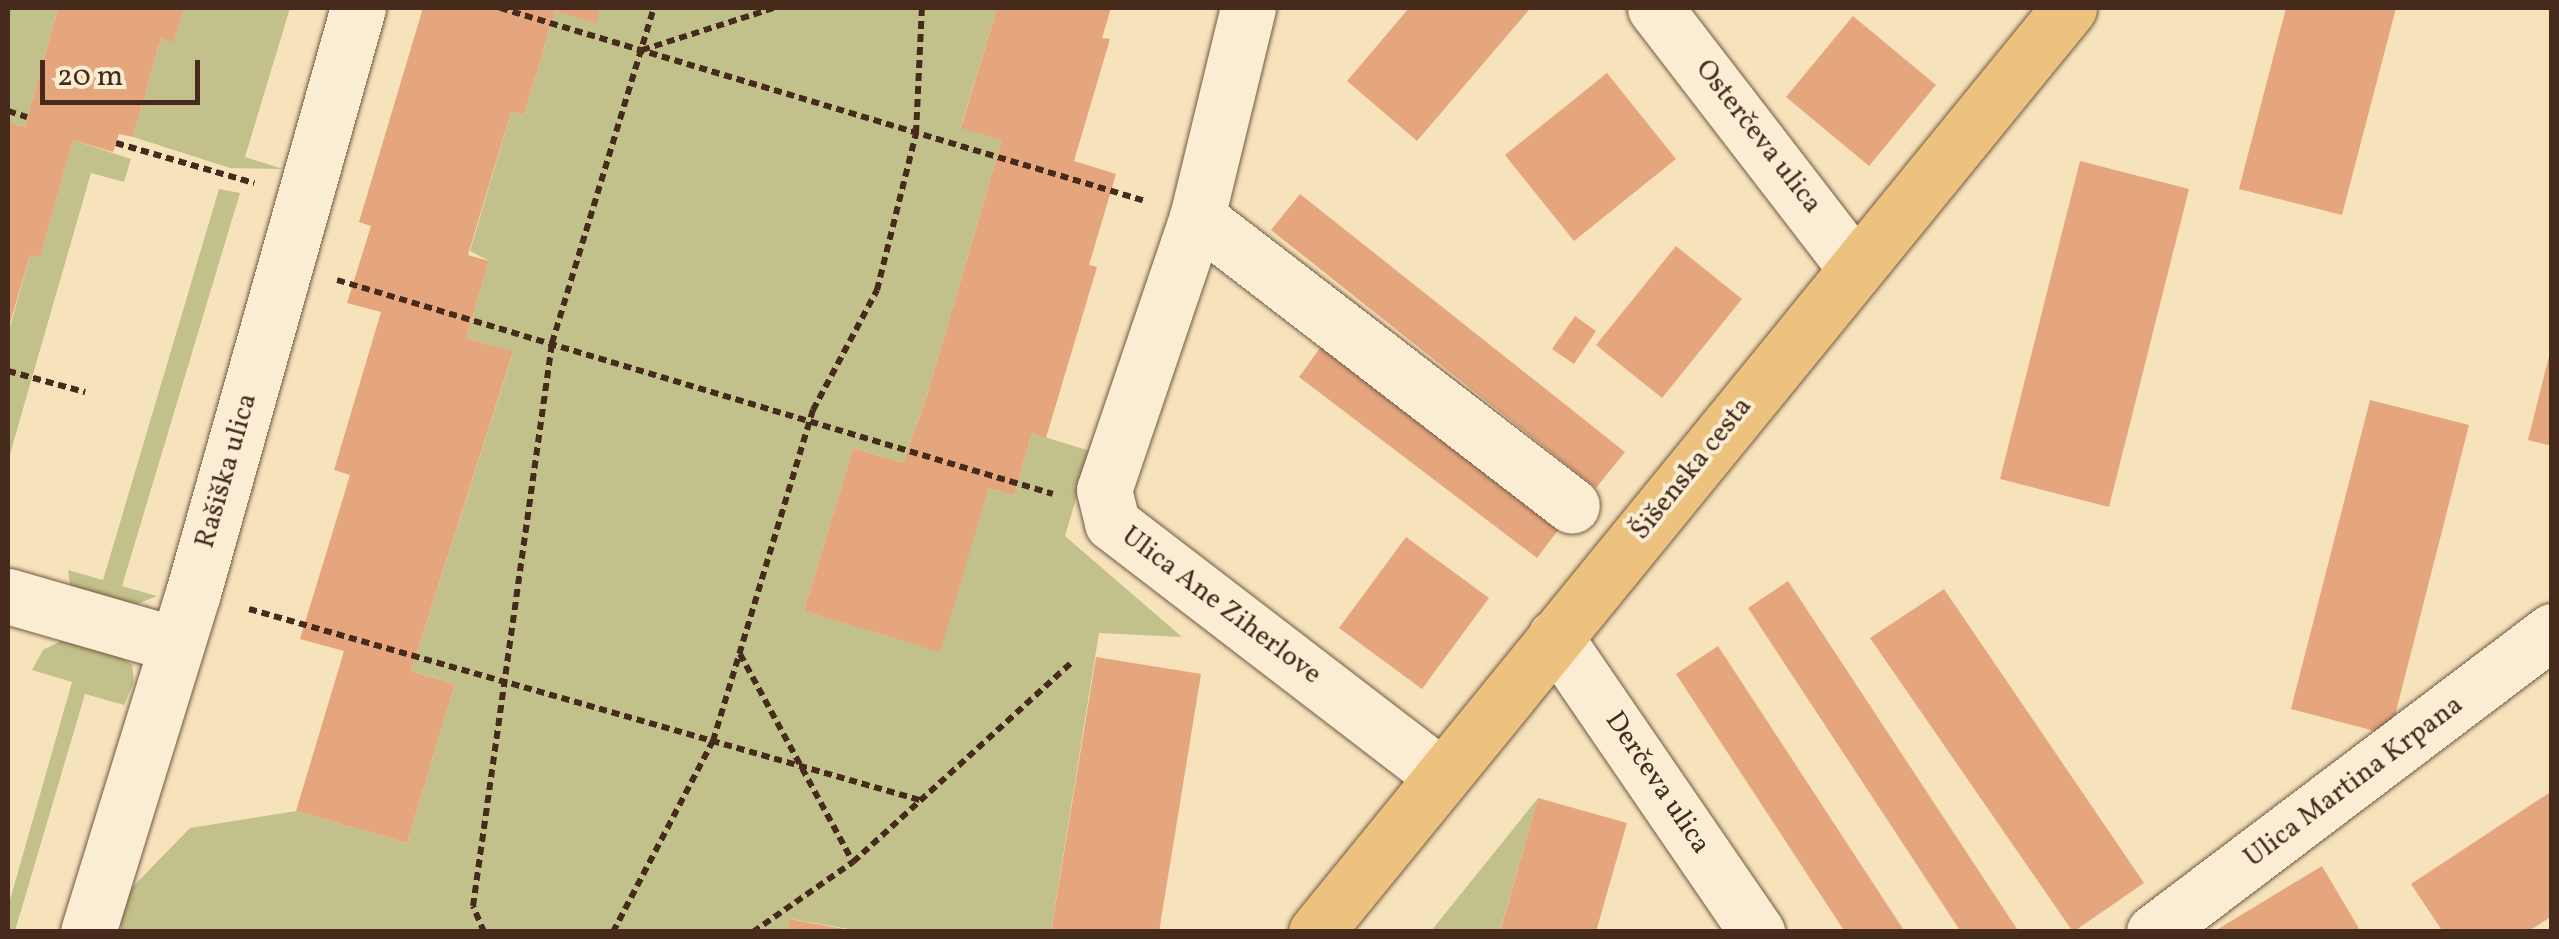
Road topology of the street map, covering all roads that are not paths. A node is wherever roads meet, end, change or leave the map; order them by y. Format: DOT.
graph roads {
  1 [pos="358,8"];
  2 [pos="1248,8"];
  3 [pos="1655,8"];
  4 [pos="2069,8"];
  5 [pos="1197,217"];
  6 [pos="1856,269"];
  7 [pos="1572,506"];
  8 [pos="8,596"];
  9 [pos="2552,631"];
  10 [pos="1555,637"];
  11 [pos="174,644"];
  12 [pos="1442,776"];
  13 [pos="88,932"];
  14 [pos="1316,932"];
  15 [pos="1756,932"];
  16 [pos="2154,932"];
  1 -- 11 [label="street, Rašiška ulica"];
  2 -- 5 [label="street, Ulica Ane Ziherlove"];
  3 -- 6 [label="street, Osterčeva ulica"];
  4 -- 6 [label="main road, Šišenska cesta"];
  5 -- 7 [label="street"];
  5 -- 12 [label="street, Ulica Ane Ziherlove"];
  6 -- 10 [label="main road, Šišenska cesta"];
  8 -- 11 [label="street"];
  9 -- 16 [label="street, Ulica Martina Krpana"];
  10 -- 12 [label="main road, Šišenska cesta"];
  10 -- 15 [label="street, Derčeva ulica"];
  11 -- 13 [label="street, Rašiška ulica"];
  12 -- 14 [label="main road, Šišenska cesta"];
}
